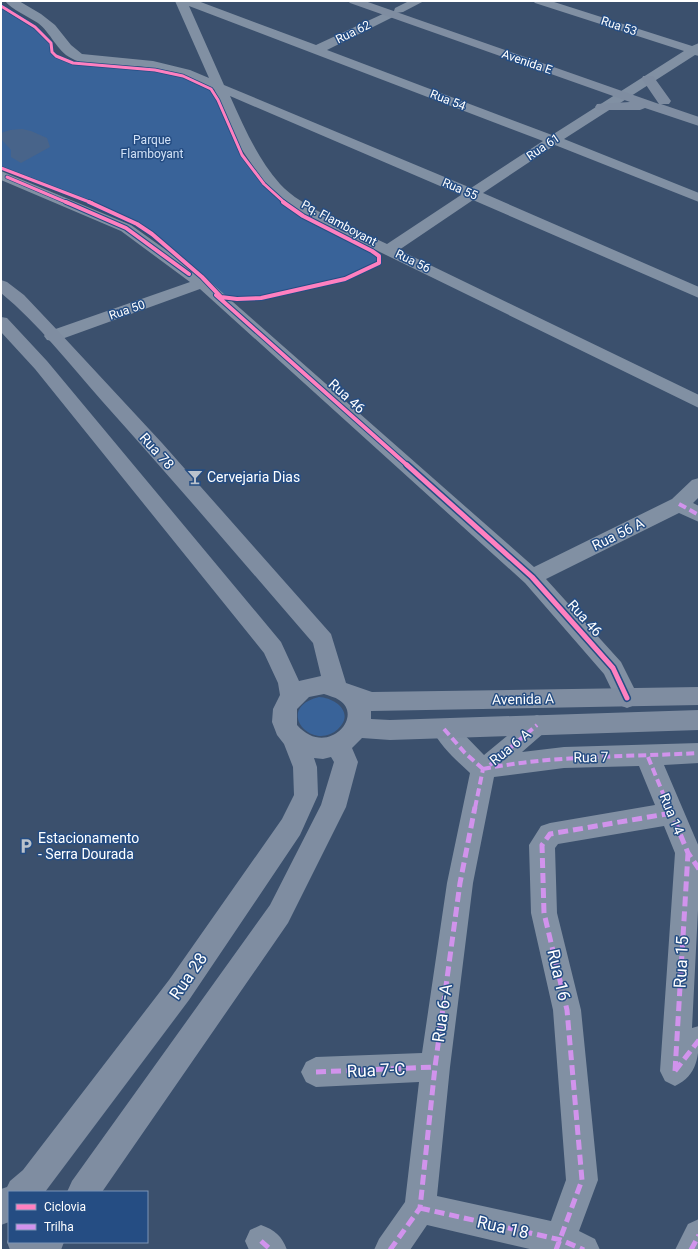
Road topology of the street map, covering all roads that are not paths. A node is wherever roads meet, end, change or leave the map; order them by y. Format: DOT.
graph roads {
  1 [pos="16,1"];
  2 [pos="354,1"];
  3 [pos="374,1"];
  4 [pos="418,1"];
  5 [pos="539,1"];
  6 [pos="187,3"];
  7 [pos="395,12"];
  8 [pos="316,50"];
  9 [pos="697,50"];
  10 [pos="648,79"];
  11 [pos="220,86"];
  12 [pos="626,92"];
  13 [pos="658,103"];
  14 [pos="602,107"];
  15 [pos="699,113"];
  16 [pos="699,122"];
  17 [pos="554,140"];
  18 [pos="1,175"];
  19 [pos="472,194"];
  20 [pos="699,198"];
  21 [pos="389,249"];
  22 [pos="202,283"];
  23 [pos="1,285"];
  24 [pos="699,293"];
  25 [pos="1,322"];
  26 [pos="53,336"];
  27 [pos="699,402"];
  28 [pos="699,485"];
  29 [pos="679,504"];
  30 [pos="699,515"];
  31 [pos="532,577"];
  32 [pos="343,690"];
  33 [pos="292,696"];
  34 [pos="699,696"];
  35 [pos="627,698"];
  36 [pos="699,720"];
  37 [pos="537,725"];
  38 [pos="444,729"];
  39 [pos="347,736"];
  40 [pos="294,739"];
  41 [pos="699,753"];
  42 [pos="648,756"];
  43 [pos="483,769"];
  44 [pos="672,813"];
  45 [pos="693,861"];
  46 [pos="697,1045"];
  47 [pos="435,1067"];
  48 [pos="316,1072"];
  49 [pos="22,1191"];
  50 [pos="84,1191"];
  51 [pos="420,1208"];
  52 [pos="699,1235"];
  53 [pos="567,1247"];
  54 [pos="390,1250"];
  55 [pos="691,1250"];
  1 -- 11 [label="street"];
  2 -- 7 [label="main road, Avenida E"];
  3 -- 7 [label="main road, Avenida E"];
  4 -- 7 [label="street, Rua 62"];
  5 -- 9 [label="street, Rua 53"];
  6 -- 8 [label="street, Rua 54"];
  6 -- 11 [label="street, Rua 56"];
  7 -- 8 [label="street, Rua 62"];
  7 -- 12 [label="main road, Avenida E"];
  8 -- 17 [label="street, Rua 54"];
  9 -- 10 [label="street, Rua 61"];
  10 -- 12 [label="street, Rua 61"];
  10 -- 13 [label="main road"];
  11 -- 19 [label="street, Rua 55"];
  11 -- 21 [label="street, Rua 56"];
  12 -- 13 [label="main road, Avenida E"];
  12 -- 14 [label="street, Rua 61"];
  13 -- 14 [label="main road"];
  13 -- 15 [label="main road, Avenida E"];
  13 -- 16 [label="main road, Avenida E"];
  14 -- 17 [label="street, Rua 61"];
  17 -- 19 [label="street, Rua 61"];
  17 -- 20 [label="street, Rua 54"];
  18 -- 22 [label="street, Rua 46"];
  19 -- 21 [label="street, Rua 61"];
  19 -- 24 [label="street, Rua 55"];
  21 -- 27 [label="street, Rua 56"];
  22 -- 26 [label="street, Rua 50"];
  22 -- 31 [label="street, Rua 46"];
  23 -- 26 [label="main road, Rua 78"];
  25 -- 33 [label="main road"];
  26 -- 32 [label="main road, Rua 78"];
  28 -- 29 [label="street, Rua 56 A"];
  29 -- 30 [label="street"];
  29 -- 31 [label="street, Rua 56 A"];
  31 -- 35 [label="street, Rua 46"];
  32 -- 33 [label="main road"];
  32 -- 35 [label="main road, Avenida A"];
  32 -- 39 [label="main road"];
  33 -- 40 [label="main road"];
  34 -- 35 [label="main road, Avenida A"];
  36 -- 37 [label="main road, Avenida A"];
  37 -- 38 [label="main road, Avenida A"];
  37 -- 43 [label="street, Rua 6 A"];
  38 -- 39 [label="main road, Avenida A"];
  38 -- 43 [label="street"];
  39 -- 40 [label="main road"];
  39 -- 50 [label="main road"];
  40 -- 49 [label="main road, Rua 28"];
  41 -- 42 [label="street, Rua 7"];
  42 -- 43 [label="street, Rua 7"];
  42 -- 44 [label="street, Rua 14"];
  43 -- 47 [label="street, Rua 6-A"];
  44 -- 45 [label="street, Rua 14"];
  44 -- 53 [label="street, Rua 16"];
  45 -- 46 [label="street, Rua 15"];
  47 -- 48 [label="street, Rua 7-C"];
  47 -- 51 [label="street, Rua 6-A"];
  51 -- 53 [label="street, Rua 18"];
  51 -- 54 [label="street, Rua 6-A"];
  52 -- 55 [label="street"];
}
